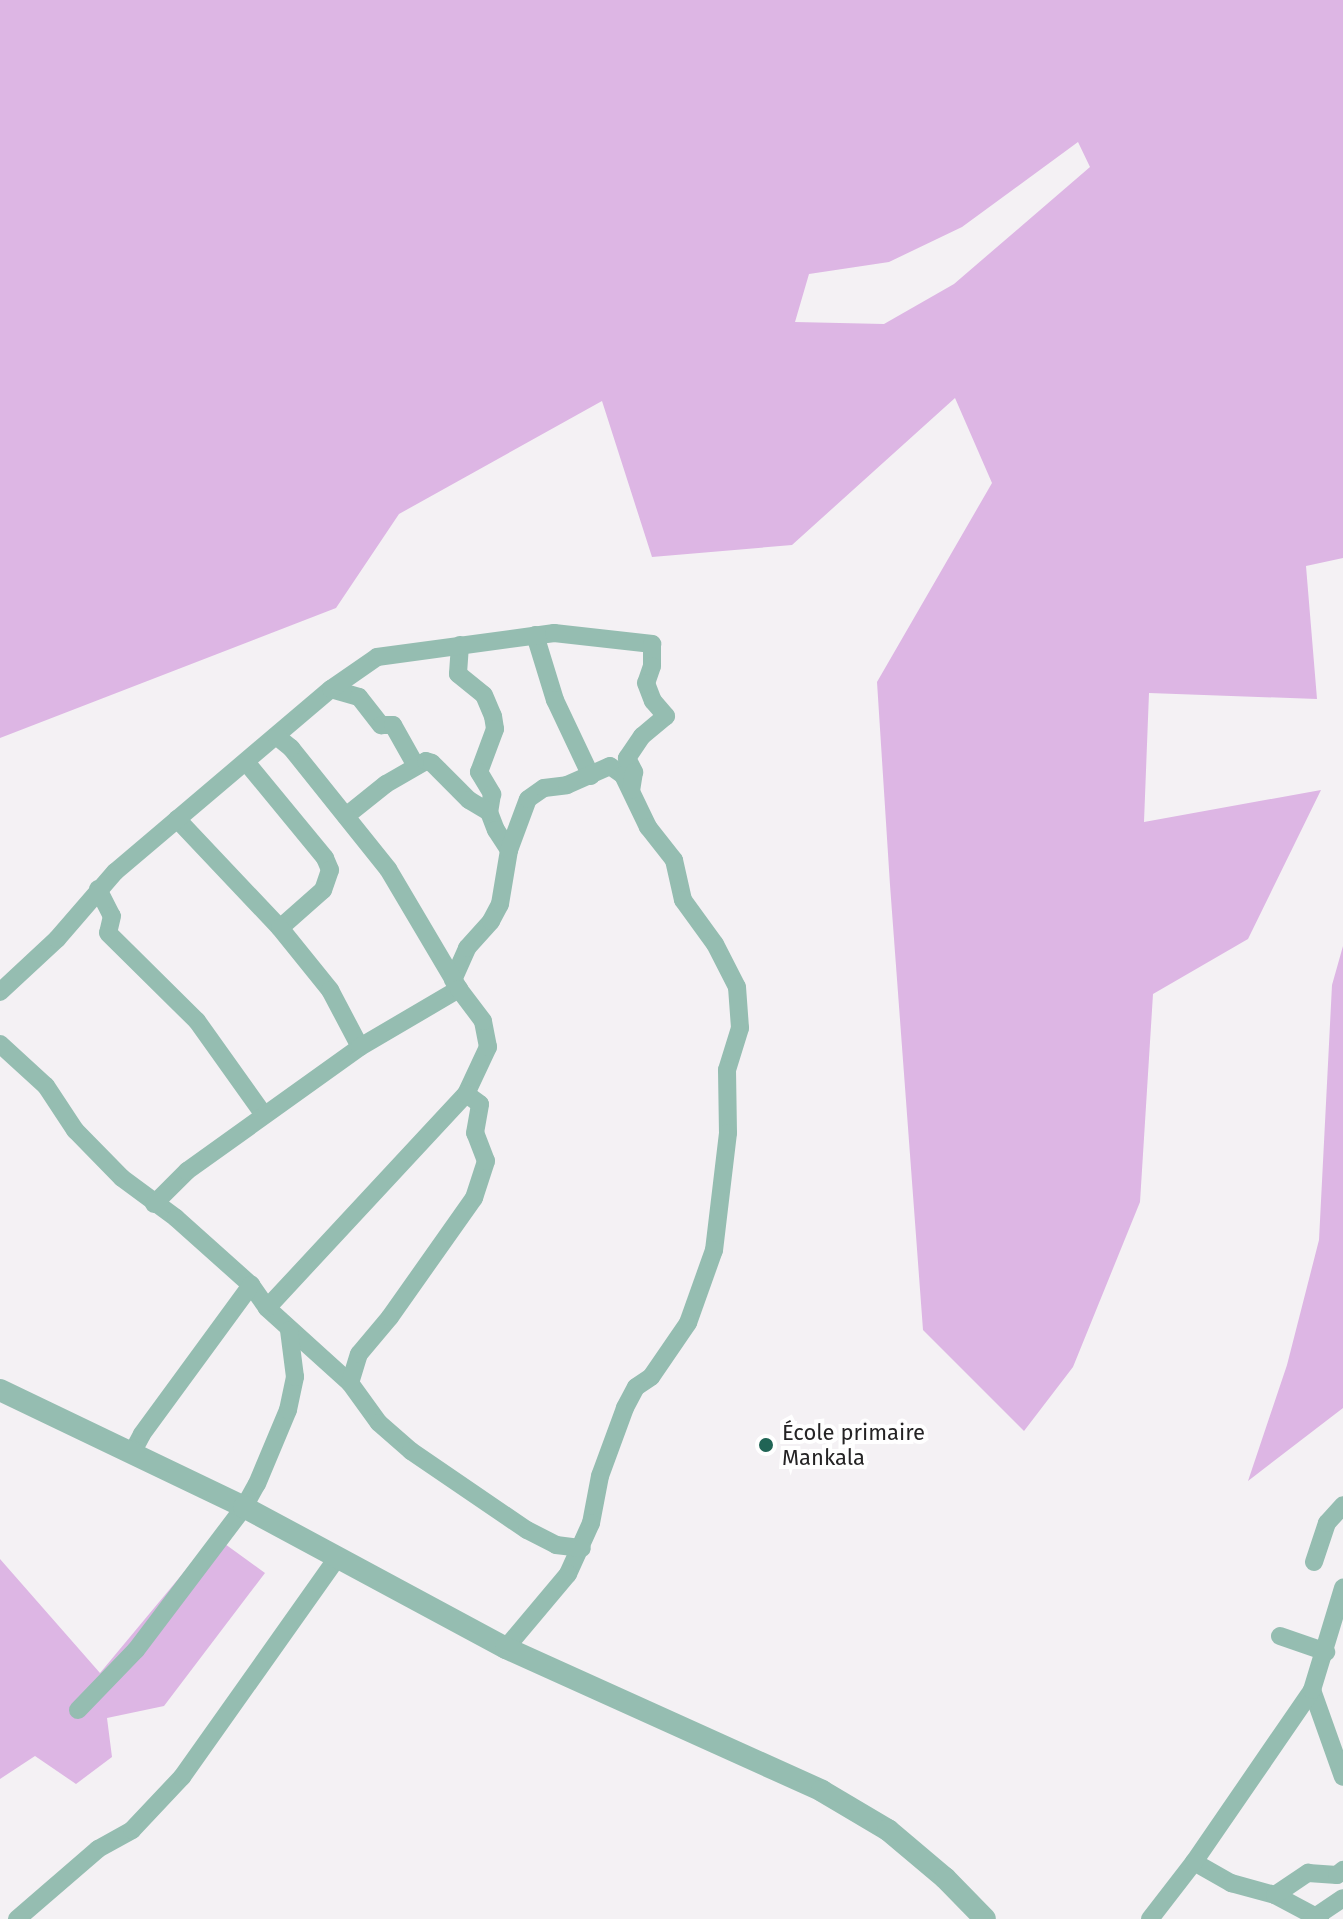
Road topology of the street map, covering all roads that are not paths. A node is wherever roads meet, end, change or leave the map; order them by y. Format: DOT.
graph roads {
  1 [pos="535,635"];
  2 [pos="460,645"];
  3 [pos="331,689"];
  4 [pos="276,736"];
  5 [pos="246,762"];
  6 [pos="416,766"];
  7 [pos="591,776"];
  8 [pos="632,800"];
  9 [pos="489,812"];
  10 [pos="346,816"];
  11 [pos="177,819"];
  12 [pos="509,850"];
  13 [pos="98,889"];
  14 [pos="280,928"];
  15 [pos="456,984"];
  16 [pos="0,992"];
  17 [pos="0,1044"];
  18 [pos="360,1047"];
  19 [pos="466,1094"];
  20 [pos="264,1115"];
  21 [pos="154,1204"];
  22 [pos="251,1285"];
  23 [pos="267,1308"];
  24 [pos="289,1330"];
  25 [pos="350,1383"];
  26 [pos="0,1390"];
  27 [pos="132,1453"];
  28 [pos="1343,1505"];
  29 [pos="244,1507"];
  30 [pos="582,1548"];
  31 [pos="337,1558"];
  32 [pos="1314,1562"];
  33 [pos="1343,1588"];
  34 [pos="1338,1620"];
  35 [pos="1280,1636"];
  36 [pos="506,1648"];
  37 [pos="1326,1652"];
  38 [pos="1312,1690"];
  39 [pos="78,1710"];
  40 [pos="1343,1777"];
  41 [pos="1194,1862"];
  42 [pos="1343,1870"];
  43 [pos="1275,1895"];
  44 [pos="1343,1898"];
  45 [pos="1316,1918"];
  46 [pos="17,1919"];
  47 [pos="985,1919"];
  48 [pos="1150,1919"];
  1 -- 2 [label="street"];
  1 -- 7 [label="street"];
  1 -- 8 [label="street"];
  2 -- 3 [label="street"];
  2 -- 9 [label="street"];
  3 -- 4 [label="street"];
  3 -- 6 [label="street"];
  4 -- 5 [label="street"];
  4 -- 10 [label="street"];
  5 -- 11 [label="street"];
  5 -- 14 [label="street"];
  6 -- 9 [label="street"];
  6 -- 10 [label="street"];
  7 -- 8 [label="street"];
  7 -- 12 [label="street"];
  8 -- 30 [label="street"];
  9 -- 12 [label="street"];
  10 -- 15 [label="street"];
  11 -- 13 [label="street"];
  11 -- 14 [label="street"];
  12 -- 15 [label="street"];
  13 -- 16 [label="street"];
  13 -- 20 [label="street"];
  14 -- 18 [label="street"];
  15 -- 18 [label="street"];
  15 -- 19 [label="street"];
  17 -- 21 [label="street"];
  18 -- 20 [label="street"];
  19 -- 23 [label="street"];
  19 -- 25 [label="street"];
  20 -- 21 [label="street"];
  21 -- 22 [label="street"];
  22 -- 23 [label="street"];
  22 -- 27 [label="street"];
  23 -- 24 [label="street"];
  24 -- 25 [label="street"];
  24 -- 29 [label="street"];
  25 -- 30 [label="street"];
  26 -- 27 [label="street"];
  27 -- 29 [label="street"];
  28 -- 32 [label="street"];
  29 -- 31 [label="street"];
  29 -- 39 [label="street"];
  30 -- 36 [label="street"];
  31 -- 36 [label="street"];
  31 -- 46 [label="street"];
  33 -- 34 [label="street"];
  34 -- 37 [label="street"];
  35 -- 37 [label="street"];
  36 -- 47 [label="street"];
  37 -- 38 [label="street"];
  38 -- 40 [label="street"];
  38 -- 41 [label="street"];
  41 -- 43 [label="street"];
  41 -- 48 [label="street"];
  42 -- 43 [label="street"];
  43 -- 45 [label="street"];
  44 -- 45 [label="street"];
}
